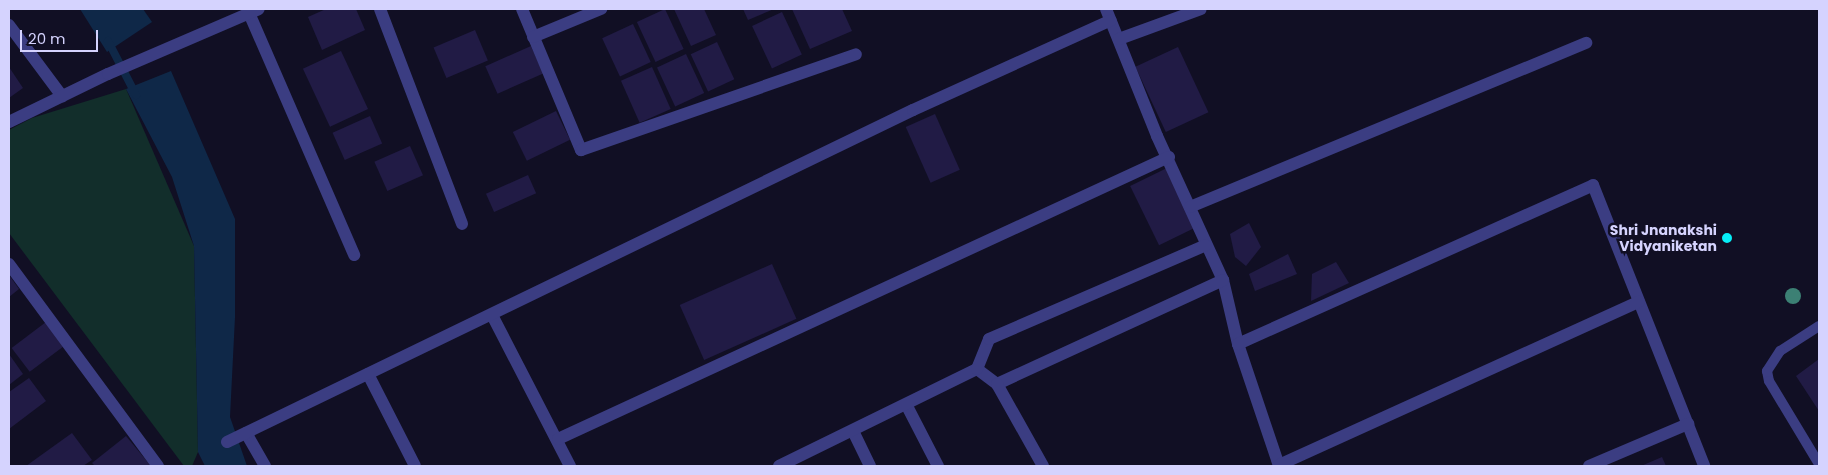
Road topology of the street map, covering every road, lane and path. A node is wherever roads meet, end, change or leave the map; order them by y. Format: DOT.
graph roads {
  1 [pos="380,9"];
  2 [pos="522,9"];
  3 [pos="601,9"];
  4 [pos="1201,9"];
  5 [pos="254,11"];
  6 [pos="1109,14"];
  7 [pos="9,25"];
  8 [pos="533,37"];
  9 [pos="1119,39"];
  10 [pos="1586,43"];
  11 [pos="856,54"];
  12 [pos="62,96"];
  13 [pos="9,122"];
  14 [pos="1169,157"];
  15 [pos="1190,207"];
  16 [pos="462,224"];
  17 [pos="1206,245"];
  18 [pos="354,255"];
  19 [pos="9,264"];
  20 [pos="1223,280"];
  21 [pos="1639,302"];
  22 [pos="492,315"];
  23 [pos="1819,326"];
  24 [pos="1238,344"];
  25 [pos="977,369"];
  26 [pos="368,374"];
  27 [pos="997,384"];
  28 [pos="907,406"];
  29 [pos="1688,424"];
  30 [pos="853,431"];
  31 [pos="246,433"];
  32 [pos="558,439"];
  33 [pos="227,442"];
  34 [pos="1819,464"];
  35 [pos="158,466"];
  36 [pos="265,466"];
  37 [pos="415,466"];
  38 [pos="570,466"];
  39 [pos="779,466"];
  40 [pos="870,466"];
  41 [pos="938,466"];
  42 [pos="1043,466"];
  43 [pos="1279,466"];
  44 [pos="1589,466"];
  45 [pos="1704,466"];
  1 -- 16 [label="street"];
  2 -- 8 [label="street"];
  3 -- 8 [label="street"];
  4 -- 9 [label="street"];
  5 -- 12 [label="street"];
  5 -- 18 [label="street"];
  6 -- 9 [label="street"];
  6 -- 22 [label="street"];
  7 -- 12 [label="street"];
  8 -- 11 [label="street"];
  9 -- 14 [label="street"];
  10 -- 15 [label="street"];
  12 -- 13 [label="street"];
  14 -- 15 [label="street"];
  14 -- 32 [label="street"];
  15 -- 17 [label="street"];
  17 -- 20 [label="street"];
  17 -- 25 [label="street"];
  19 -- 35 [label="street"];
  20 -- 24 [label="street"];
  20 -- 27 [label="street"];
  21 -- 24 [label="street"];
  21 -- 29 [label="street"];
  21 -- 43 [label="street"];
  22 -- 26 [label="street"];
  22 -- 32 [label="street"];
  23 -- 34 [label="lane"];
  24 -- 43 [label="street"];
  25 -- 27 [label="street"];
  25 -- 28 [label="street"];
  26 -- 31 [label="street"];
  26 -- 37 [label="street"];
  27 -- 42 [label="street"];
  28 -- 30 [label="street"];
  28 -- 41 [label="street"];
  29 -- 44 [label="street"];
  29 -- 45 [label="street"];
  30 -- 39 [label="street"];
  30 -- 40 [label="street"];
  31 -- 33 [label="street"];
  31 -- 36 [label="street"];
  32 -- 38 [label="street"];
}
